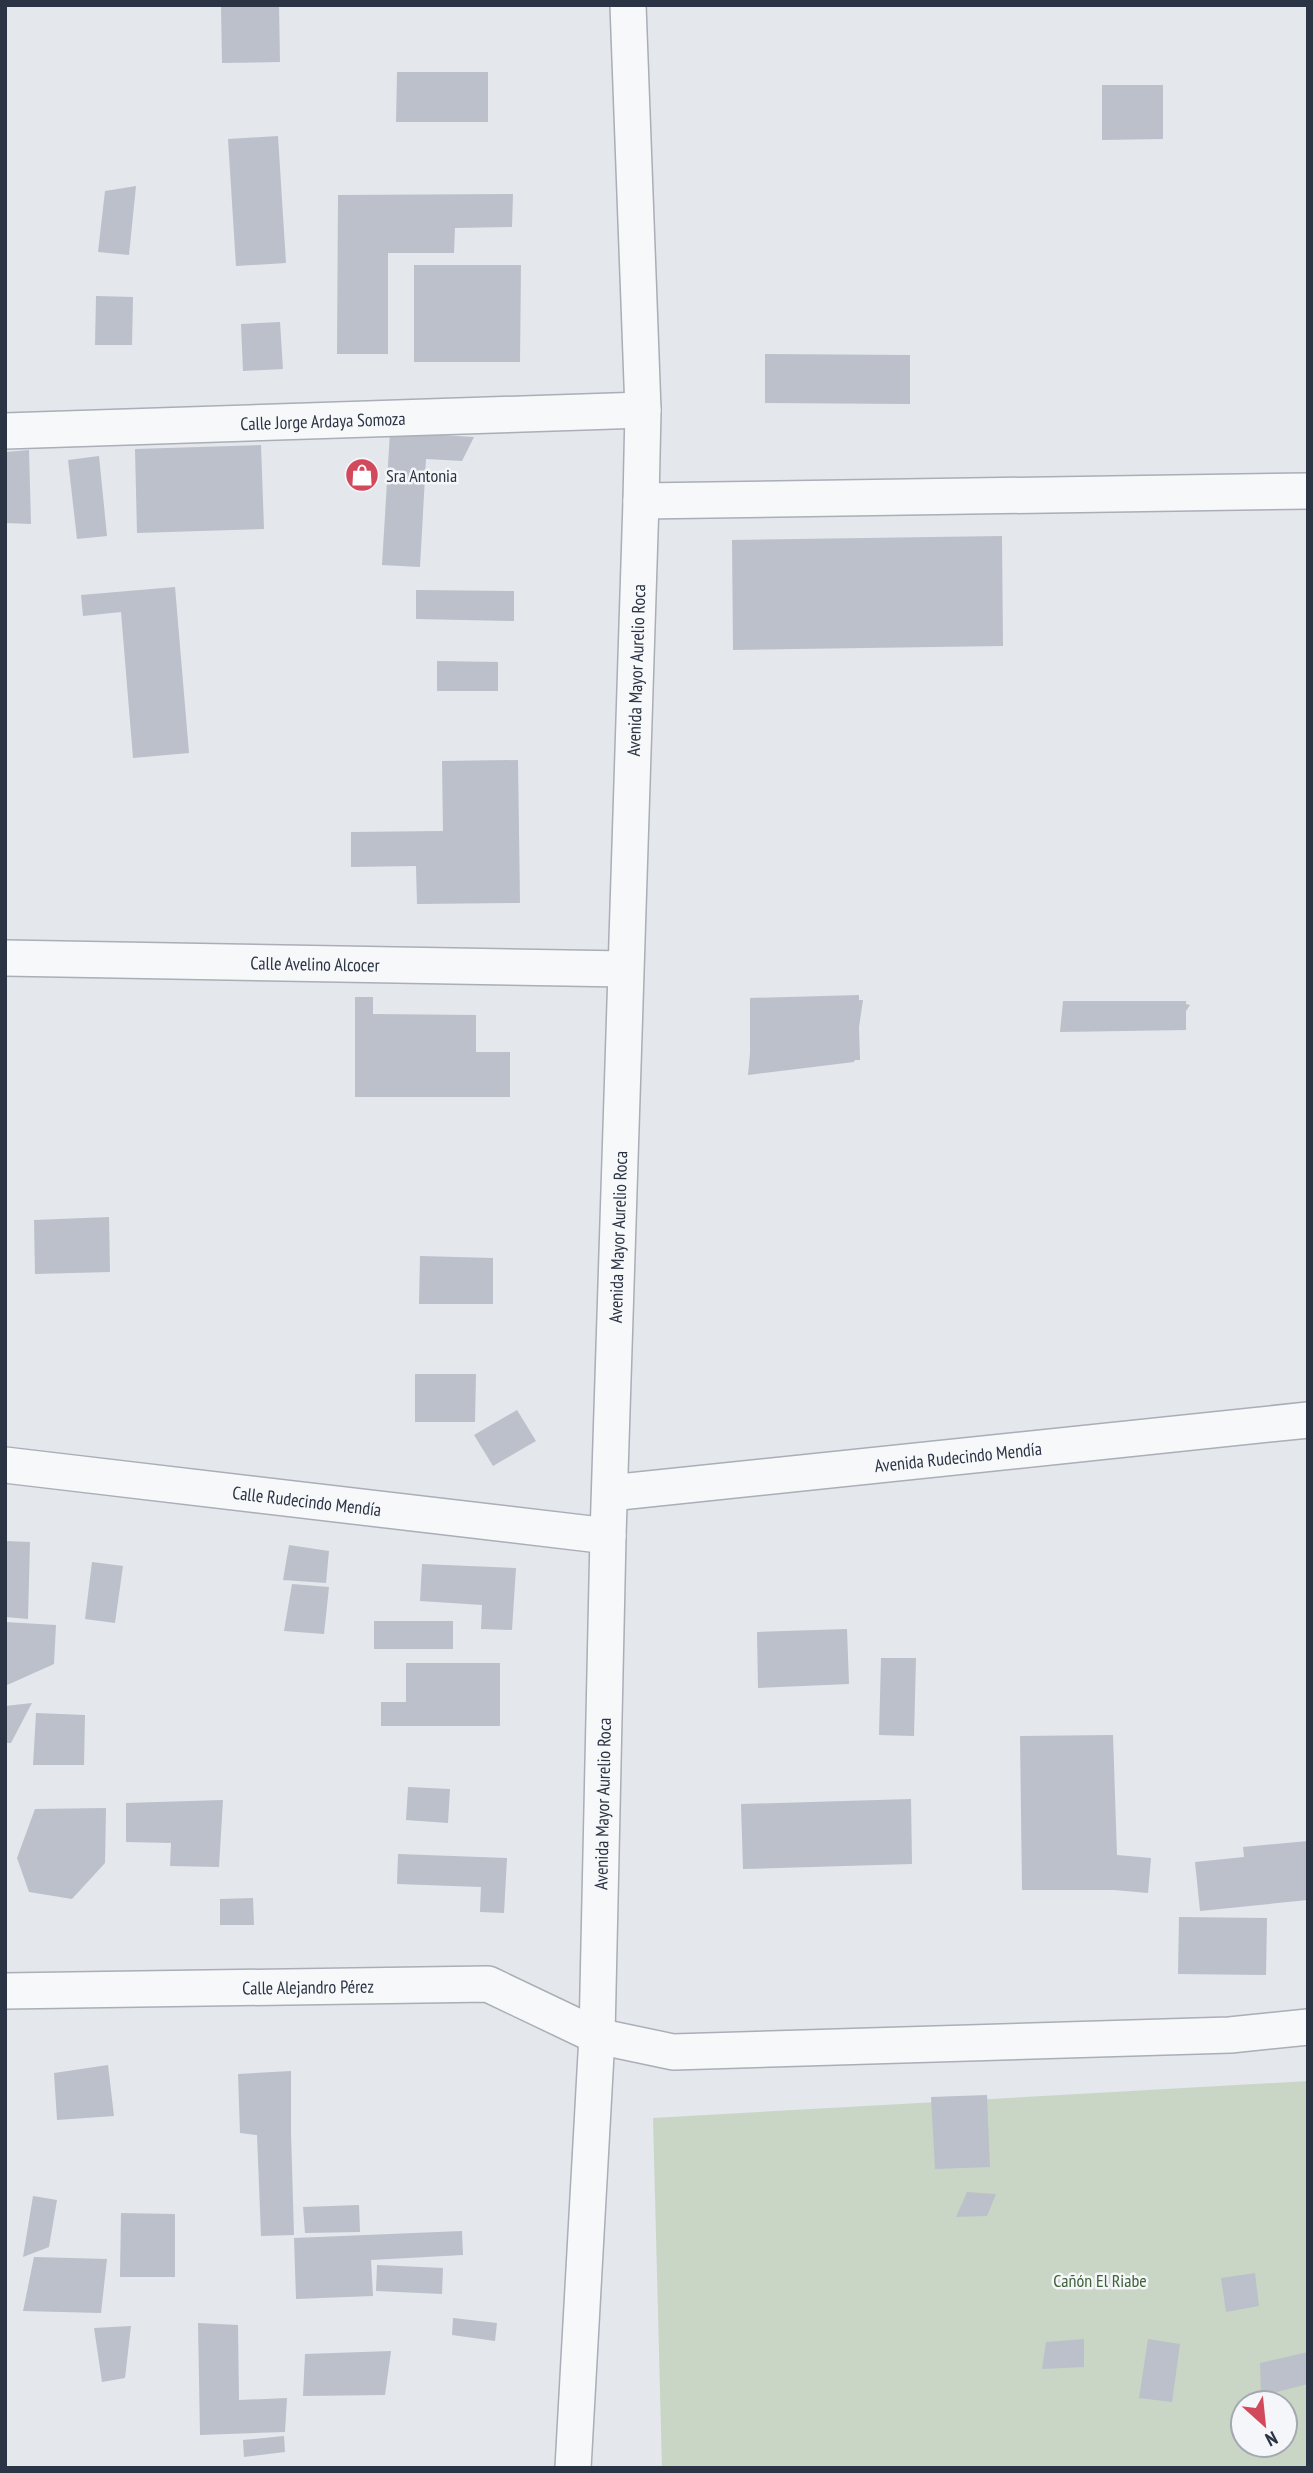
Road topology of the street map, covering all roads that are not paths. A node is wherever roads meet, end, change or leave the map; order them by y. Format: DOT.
graph roads {
  1 [pos="628,5"];
  2 [pos="643,410"];
  3 [pos="5,431"];
  4 [pos="1308,491"];
  5 [pos="641,501"];
  6 [pos="5,958"];
  7 [pos="625,970"];
  8 [pos="1308,1420"];
  9 [pos="5,1465"];
  10 [pos="610,1493"];
  11 [pos="608,1536"];
  12 [pos="5,1992"];
  13 [pos="1308,2027"];
  14 [pos="597,2036"];
  15 [pos="573,2468"];
  1 -- 2 [label="street, Avenida Mayor Aurelio Roca"];
  2 -- 3 [label="street, Calle Jorge Ardaya Somoza"];
  2 -- 5 [label="street, Avenida Mayor Aurelio Roca"];
  4 -- 5 [label="street"];
  5 -- 7 [label="street, Avenida Mayor Aurelio Roca"];
  6 -- 7 [label="street, Calle Avelino Alcocer"];
  7 -- 10 [label="street, Avenida Mayor Aurelio Roca"];
  8 -- 10 [label="street, Avenida Rudecindo Mendía"];
  9 -- 11 [label="street, Calle Rudecindo Mendía"];
  10 -- 11 [label="street, Avenida Mayor Aurelio Roca"];
  11 -- 14 [label="street, Avenida Mayor Aurelio Roca"];
  12 -- 14 [label="street, Calle Alejandro Pérez"];
  13 -- 14 [label="street, Calle Alejandro Pérez"];
  14 -- 15 [label="street, Avenida Mayor Aurelio Roca"];
}
